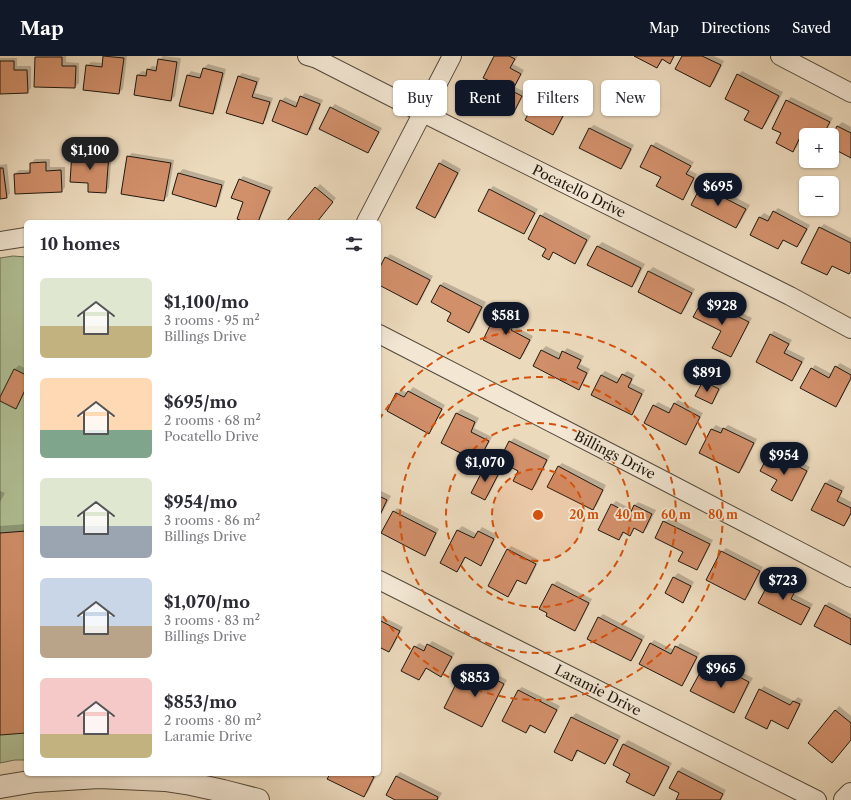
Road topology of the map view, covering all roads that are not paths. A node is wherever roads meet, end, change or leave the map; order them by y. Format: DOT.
graph roads {
  1 [pos="307,56"];
  2 [pos="452,56"];
  3 [pos="780,56"];
  4 [pos="440,80"];
  5 [pos="851,93"];
  6 [pos="393,98"];
  7 [pos="421,116"];
  8 [pos="429,116"];
  9 [pos="367,220"];
  10 [pos="24,237"];
  11 [pos="0,241"];
  12 [pos="851,329"];
  13 [pos="381,335"];
  14 [pos="851,578"];
  15 [pos="381,581"];
  16 [pos="165,777"];
  17 [pos="0,787"];
  18 [pos="851,794"];
  19 [pos="258,800"];
  20 [pos="817,800"];
  21 [pos="845,800"];
  1 -- 6 [label="street, Pocatello Drive"];
  2 -- 4 [label="street"];
  3 -- 5 [label="street"];
  7 -- 9 [label="street"];
  8 -- 12 [label="street, Pocatello Drive"];
  10 -- 11 [label="street"];
  13 -- 14 [label="street, Billings Drive"];
  15 -- 20 [label="street, Laramie Drive"];
  16 -- 17 [label="street"];
  16 -- 19 [label="street"];
  18 -- 21 [label="street"];
}
